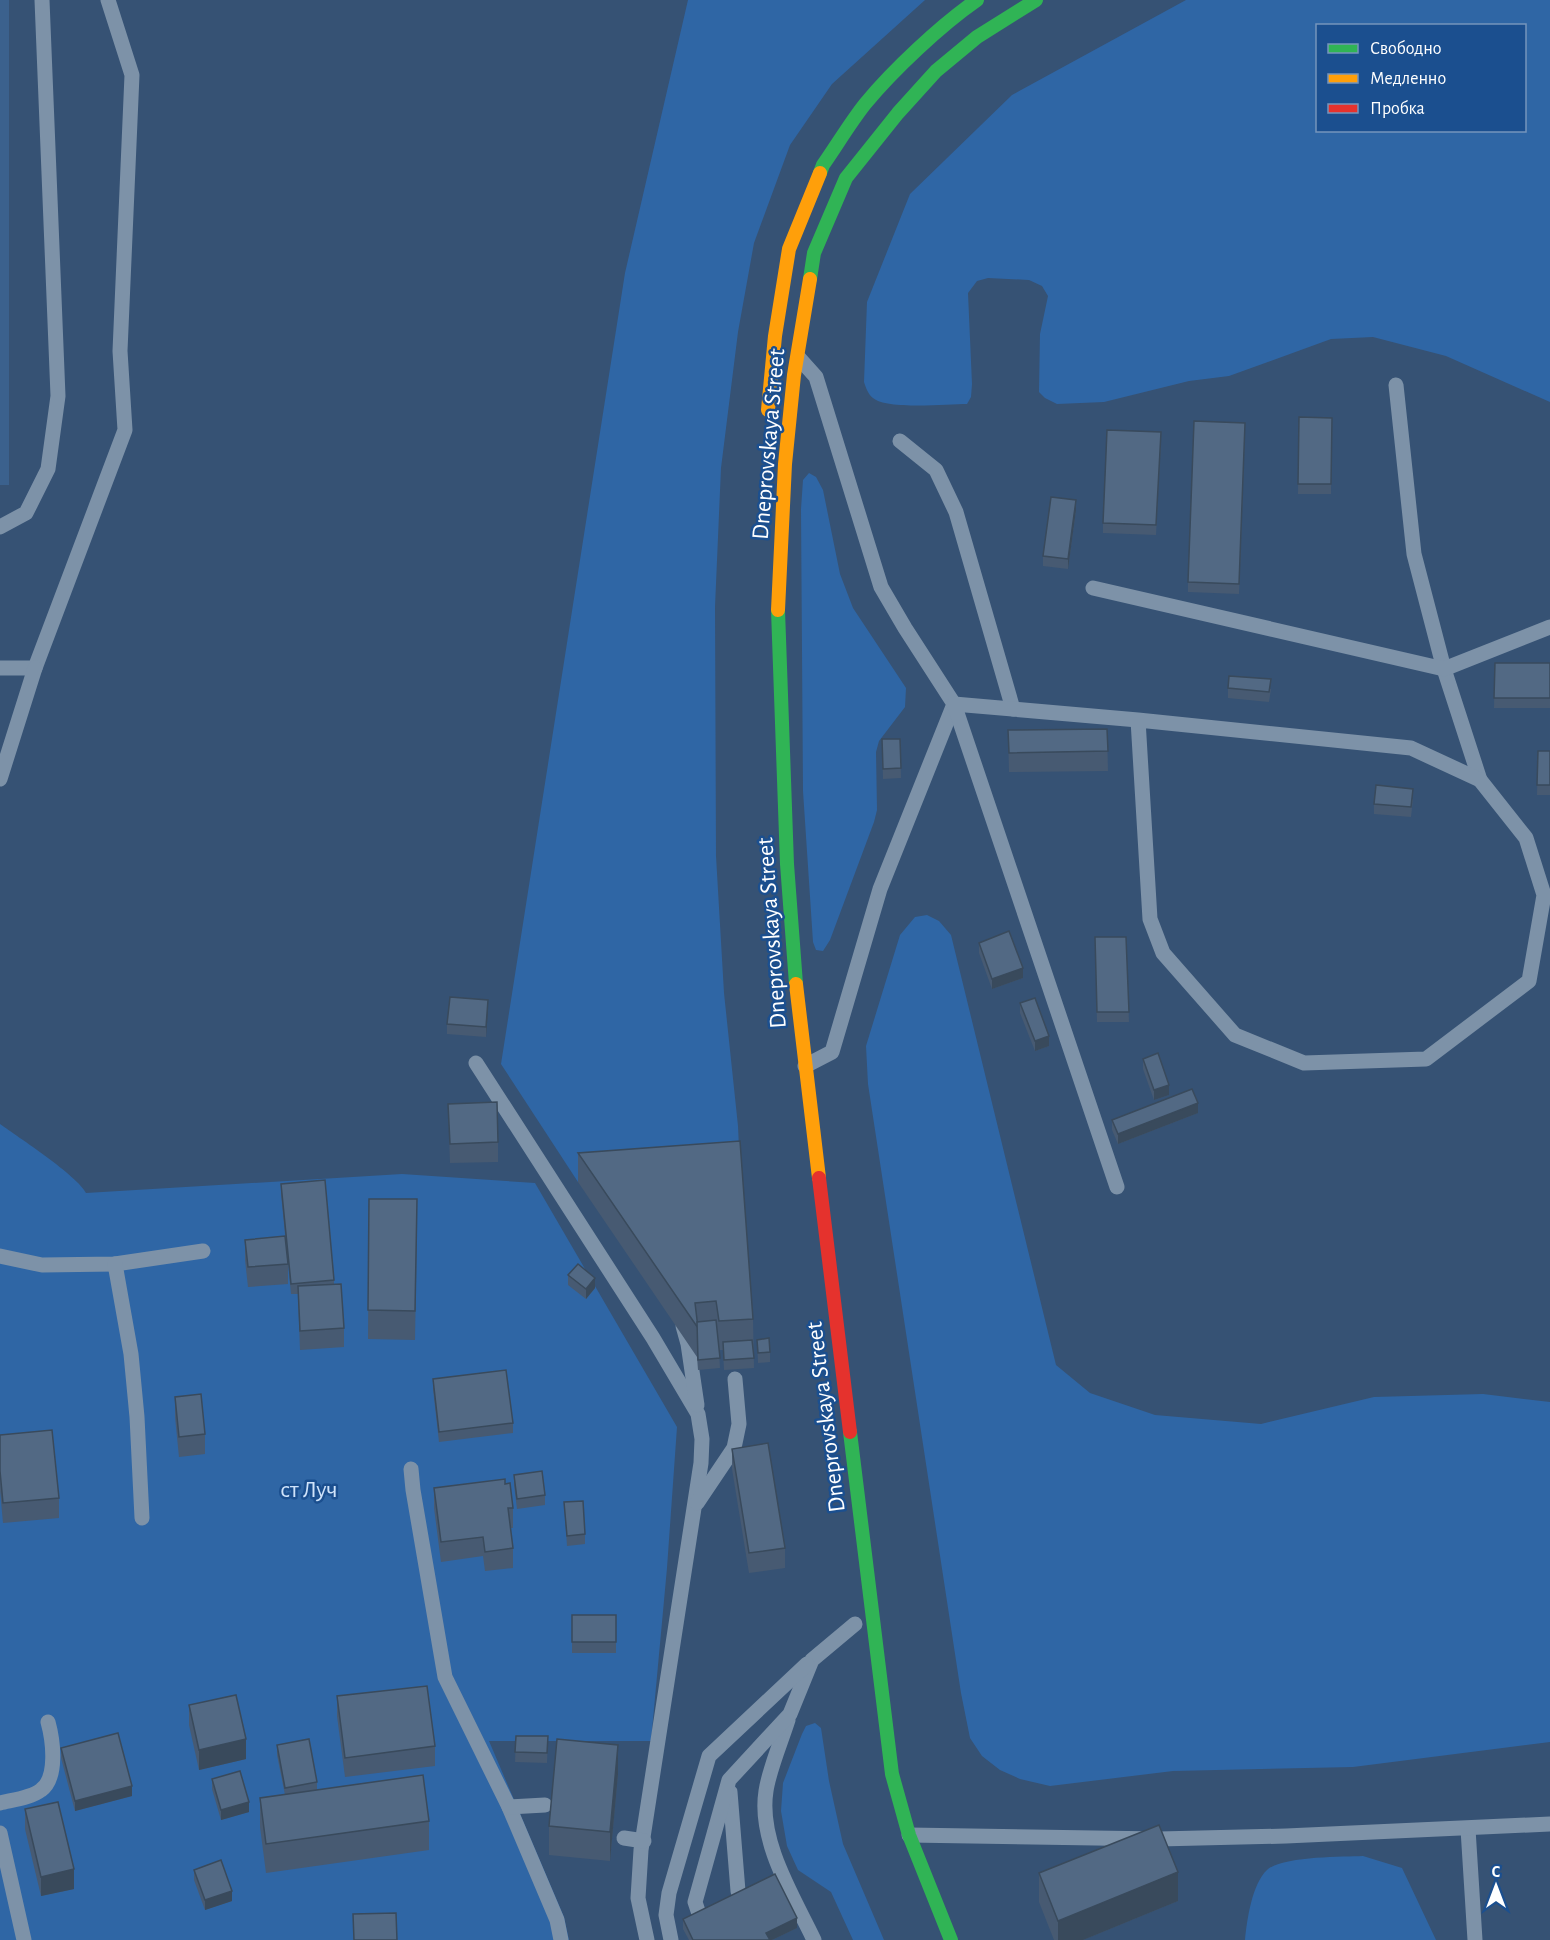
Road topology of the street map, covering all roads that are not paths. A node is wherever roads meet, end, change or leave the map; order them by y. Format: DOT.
graph roads {
  1 [pos="42,0"];
  2 [pos="108,0"];
  3 [pos="977,0"];
  4 [pos="1035,0"];
  5 [pos="797,356"];
  6 [pos="1396,385"];
  7 [pos="766,429"];
  8 [pos="900,441"];
  9 [pos="0,527"];
  10 [pos="1094,588"];
  11 [pos="1550,627"];
  12 [pos="0,668"];
  13 [pos="35,668"];
  14 [pos="1444,669"];
  15 [pos="954,704"];
  16 [pos="1013,709"];
  17 [pos="1138,720"];
  18 [pos="0,779"];
  19 [pos="1480,780"];
  20 [pos="476,1063"];
  21 [pos="805,1066"];
  22 [pos="1117,1187"];
  23 [pos="203,1251"];
  24 [pos="0,1256"];
  25 [pos="115,1264"];
  26 [pos="672,1309"];
  27 [pos="735,1379"];
  28 [pos="699,1414"];
  29 [pos="411,1469"];
  30 [pos="694,1508"];
  31 [pos="142,1518"];
  32 [pos="855,1624"];
  33 [pos="812,1660"];
  34 [pos="790,1714"];
  35 [pos="48,1722"];
  36 [pos="729,1780"];
  37 [pos="0,1803"];
  38 [pos="545,1804"];
  39 [pos="509,1807"];
  40 [pos="1550,1824"];
  41 [pos="1468,1828"];
  42 [pos="0,1833"];
  43 [pos="909,1834"];
  44 [pos="624,1838"];
  45 [pos="644,1840"];
  46 [pos="741,1901"];
  47 [pos="701,1920"];
  48 [pos="24,1940"];
  49 [pos="561,1940"];
  50 [pos="647,1940"];
  51 [pos="671,1940"];
  52 [pos="814,1940"];
  53 [pos="951,1940"];
  54 [pos="1475,1940"];
  1 -- 9 [label="lane"];
  2 -- 13 [label="lane"];
  3 -- 7 [label="main road, Dneprovskaya Street"];
  4 -- 5 [label="main road, Dneprovskaya Street"];
  5 -- 15 [label="lane"];
  5 -- 21 [label="main road, Dneprovskaya Street"];
  6 -- 14 [label="lane"];
  8 -- 16 [label="lane"];
  10 -- 14 [label="lane"];
  11 -- 14 [label="lane"];
  12 -- 13 [label="lane"];
  13 -- 18 [label="lane"];
  14 -- 19 [label="lane"];
  15 -- 16 [label="lane"];
  15 -- 21 [label="lane"];
  15 -- 22 [label="lane"];
  16 -- 17 [label="lane"];
  17 -- 19 [label="lane"];
  17 -- 19 [label="lane"];
  20 -- 28 [label="lane"];
  21 -- 43 [label="main road, Dneprovskaya Street"];
  23 -- 25 [label="lane"];
  24 -- 25 [label="lane"];
  25 -- 31 [label="lane"];
  26 -- 28 [label="lane"];
  27 -- 30 [label="lane"];
  28 -- 30 [label="lane"];
  29 -- 39 [label="lane"];
  30 -- 45 [label="lane"];
  32 -- 33 [label="lane"];
  33 -- 34 [label="lane"];
  33 -- 51 [label="lane"];
  34 -- 36 [label="lane"];
  34 -- 52 [label="lane"];
  35 -- 37 [label="lane"];
  36 -- 46 [label="lane"];
  36 -- 47 [label="lane"];
  38 -- 39 [label="lane"];
  39 -- 49 [label="lane"];
  40 -- 41 [label="lane"];
  41 -- 43 [label="lane"];
  41 -- 54 [label="lane"];
  42 -- 48 [label="lane"];
  43 -- 53 [label="main road, Dneprovskaya Street"];
  44 -- 45 [label="lane"];
  45 -- 50 [label="lane"];
}
